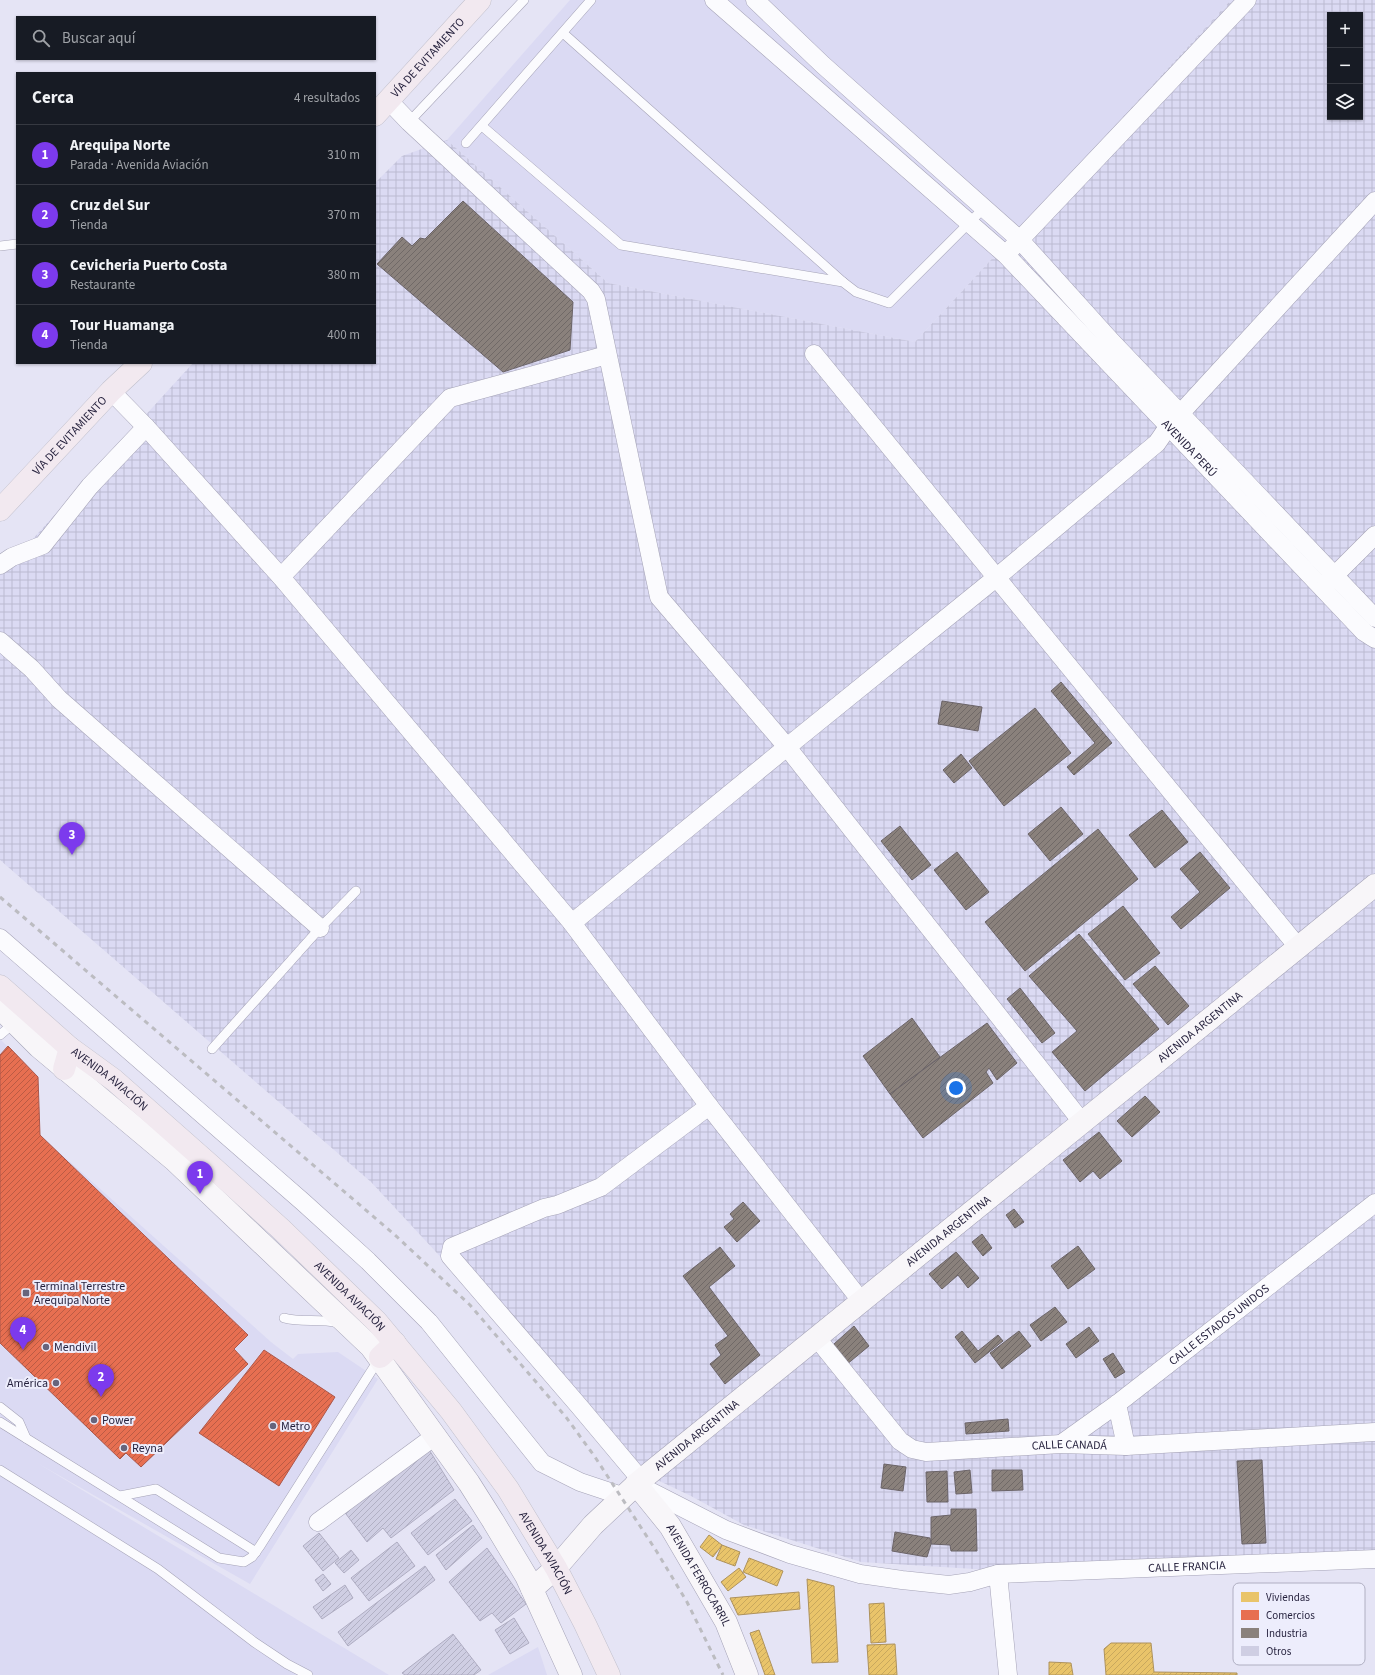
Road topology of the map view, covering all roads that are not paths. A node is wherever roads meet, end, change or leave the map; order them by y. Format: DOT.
graph roads {
  1 [pos="480,0"];
  2 [pos="524,0"];
  3 [pos="591,0"];
  4 [pos="714,0"];
  5 [pos="756,0"];
  6 [pos="1247,0"];
  7 [pos="563,33"];
  8 [pos="382,108"];
  9 [pos="410,122"];
  10 [pos="482,126"];
  11 [pos="466,143"];
  12 [pos="1375,201"];
  13 [pos="983,209"];
  14 [pos="970,223"];
  15 [pos="1020,240"];
  16 [pos="16,244"];
  17 [pos="0,246"];
  18 [pos="1006,255"];
  19 [pos="843,282"];
  20 [pos="814,354"];
  21 [pos="607,355"];
  22 [pos="140,364"];
  23 [pos="111,391"];
  24 [pos="1181,413"];
  25 [pos="146,426"];
  26 [pos="1168,427"];
  27 [pos="0,510"];
  28 [pos="1375,535"];
  29 [pos="0,566"];
  30 [pos="281,577"];
  31 [pos="997,578"];
  32 [pos="1328,582"];
  33 [pos="1375,618"];
  34 [pos="1375,639"];
  35 [pos="0,641"];
  36 [pos="787,747"];
  37 [pos="1375,885"];
  38 [pos="356,892"];
  39 [pos="572,923"];
  40 [pos="320,928"];
  41 [pos="0,938"];
  42 [pos="1298,946"];
  43 [pos="3,1003"];
  44 [pos="70,1048"];
  45 [pos="212,1050"];
  46 [pos="64,1069"];
  47 [pos="709,1106"];
  48 [pos="1082,1122"];
  49 [pos="1375,1203"];
  50 [pos="862,1302"];
  51 [pos="284,1318"];
  52 [pos="349,1326"];
  53 [pos="816,1337"];
  54 [pos="388,1350"];
  55 [pos="1117,1404"];
  56 [pos="0,1407"];
  57 [pos="0,1422"];
  58 [pos="1375,1432"];
  59 [pos="436,1436"];
  60 [pos="26,1438"];
  61 [pos="1061,1444"];
  62 [pos="1126,1446"];
  63 [pos="0,1470"];
  64 [pos="633,1487"];
  65 [pos="120,1496"];
  66 [pos="318,1522"];
  67 [pos="256,1552"];
  68 [pos="1375,1559"];
  69 [pos="556,1568"];
  70 [pos="998,1574"];
  71 [pos="970,1582"];
  72 [pos="532,1589"];
  73 [pos="1001,1604"];
  74 [pos="308,1675"];
  75 [pos="571,1675"];
  76 [pos="609,1675"];
  77 [pos="747,1675"];
  78 [pos="1008,1675"];
  1 -- 8 [label="highway, VÍA DE EVITAMIENTO"];
  2 -- 9 [label="lane"];
  3 -- 7 [label="lane"];
  4 -- 14 [label="street, AVENIDA PERÚ"];
  5 -- 13 [label="street, AVENIDA PERÚ"];
  6 -- 15 [label="street"];
  7 -- 10 [label="lane"];
  7 -- 19 [label="lane"];
  8 -- 9 [label="street"];
  9 -- 21 [label="street"];
  10 -- 11 [label="lane"];
  10 -- 19 [label="lane"];
  12 -- 24 [label="street"];
  13 -- 14 [label="lane"];
  13 -- 15 [label="street, AVENIDA PERÚ"];
  14 -- 18 [label="street, AVENIDA PERÚ"];
  14 -- 19 [label="lane"];
  15 -- 18 [label="street"];
  15 -- 24 [label="street, AVENIDA PERÚ"];
  16 -- 17 [label="lane"];
  18 -- 26 [label="street, AVENIDA PERÚ"];
  20 -- 31 [label="street"];
  21 -- 30 [label="street"];
  21 -- 36 [label="street"];
  22 -- 23 [label="highway, VÍA DE EVITAMIENTO"];
  23 -- 25 [label="street"];
  23 -- 27 [label="highway, VÍA DE EVITAMIENTO"];
  24 -- 26 [label="street"];
  24 -- 32 [label="street, AVENIDA PERÚ"];
  25 -- 29 [label="street"];
  25 -- 30 [label="street"];
  26 -- 31 [label="street"];
  26 -- 32 [label="street, AVENIDA PERÚ"];
  28 -- 32 [label="street"];
  30 -- 39 [label="street"];
  31 -- 36 [label="street"];
  31 -- 42 [label="street"];
  32 -- 33 [label="street, AVENIDA PERÚ"];
  32 -- 34 [label="street, AVENIDA PERÚ"];
  35 -- 40 [label="street"];
  36 -- 39 [label="street"];
  36 -- 48 [label="street"];
  37 -- 42 [label="street, AVENIDA ARGENTINA"];
  38 -- 40 [label="lane"];
  39 -- 47 [label="street"];
  40 -- 45 [label="lane"];
  41 -- 64 [label="street, CALLE FRANCIA"];
  42 -- 48 [label="street, AVENIDA ARGENTINA"];
  43 -- 44 [label="highway, AVENIDA AVIACIÓN"];
  43 -- 46 [label="street"];
  44 -- 46 [label="highway"];
  44 -- 54 [label="highway, AVENIDA AVIACIÓN"];
  46 -- 52 [label="street"];
  47 -- 50 [label="street"];
  47 -- 64 [label="street"];
  48 -- 50 [label="street, AVENIDA ARGENTINA"];
  49 -- 55 [label="street, CALLE ESTADOS UNIDOS"];
  50 -- 53 [label="street, AVENIDA ARGENTINA"];
  51 -- 52 [label="lane"];
  52 -- 54 [label="street"];
  53 -- 61 [label="street, CALLE CANADÁ"];
  53 -- 64 [label="street, AVENIDA ARGENTINA"];
  54 -- 59 [label="street"];
  54 -- 67 [label="lane"];
  54 -- 69 [label="highway, AVENIDA AVIACIÓN"];
  55 -- 61 [label="street, CALLE ESTADOS UNIDOS"];
  55 -- 62 [label="street"];
  56 -- 60 [label="lane"];
  57 -- 60 [label="lane"];
  58 -- 62 [label="street, CALLE CANADÁ"];
  59 -- 66 [label="street"];
  59 -- 72 [label="street"];
  60 -- 65 [label="lane"];
  61 -- 62 [label="street, CALLE CANADÁ"];
  63 -- 74 [label="lane"];
  64 -- 69 [label="street, AVENIDA ARGENTINA"];
  64 -- 71 [label="street, CALLE FRANCIA"];
  64 -- 77 [label="street, AVENIDA FERROCARRIL"];
  65 -- 67 [label="lane"];
  65 -- 67 [label="lane"];
  68 -- 70 [label="street, CALLE FRANCIA"];
  69 -- 72 [label="street, AVENIDA ARGENTINA"];
  69 -- 76 [label="highway, AVENIDA AVIACIÓN"];
  70 -- 71 [label="street, CALLE FRANCIA"];
  70 -- 73 [label="street"];
  71 -- 73 [label="street"];
  72 -- 75 [label="street"];
  73 -- 78 [label="street"];
}
